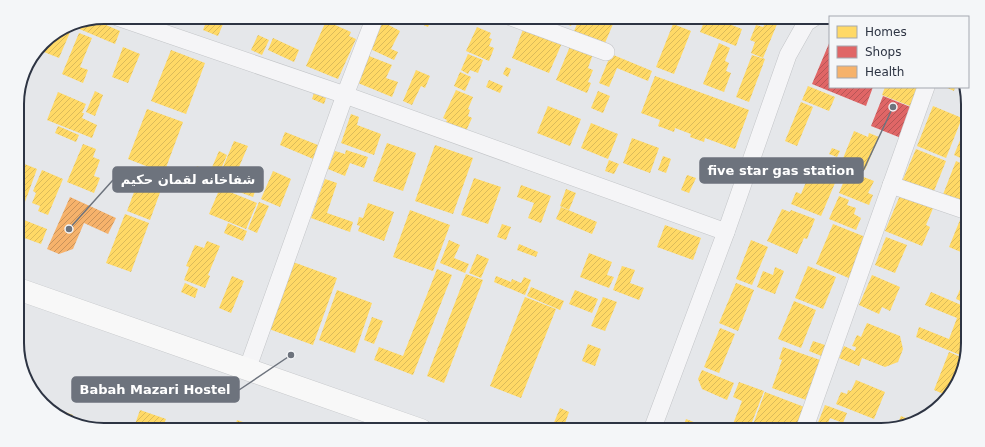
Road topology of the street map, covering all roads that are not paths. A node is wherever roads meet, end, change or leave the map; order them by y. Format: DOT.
graph roads {
  1 [pos="137,24"];
  2 [pos="372,24"];
  3 [pos="529,24"];
  4 [pos="805,24"];
  5 [pos="606,52"];
  6 [pos="926,88"];
  7 [pos="345,95"];
  8 [pos="891,185"];
  9 [pos="961,209"];
  10 [pos="726,232"];
  11 [pos="24,291"];
  12 [pos="247,370"];
  13 [pos="401,423"];
  14 [pos="655,423"];
  15 [pos="806,423"];
  1 -- 7 [label="street"];
  2 -- 7 [label="street"];
  3 -- 5 [label="street"];
  4 -- 10 [label="street"];
  6 -- 8 [label="street"];
  7 -- 10 [label="street"];
  7 -- 12 [label="street"];
  8 -- 9 [label="street"];
  8 -- 15 [label="street"];
  10 -- 14 [label="street"];
  11 -- 12 [label="main road"];
  12 -- 13 [label="main road"];
}
